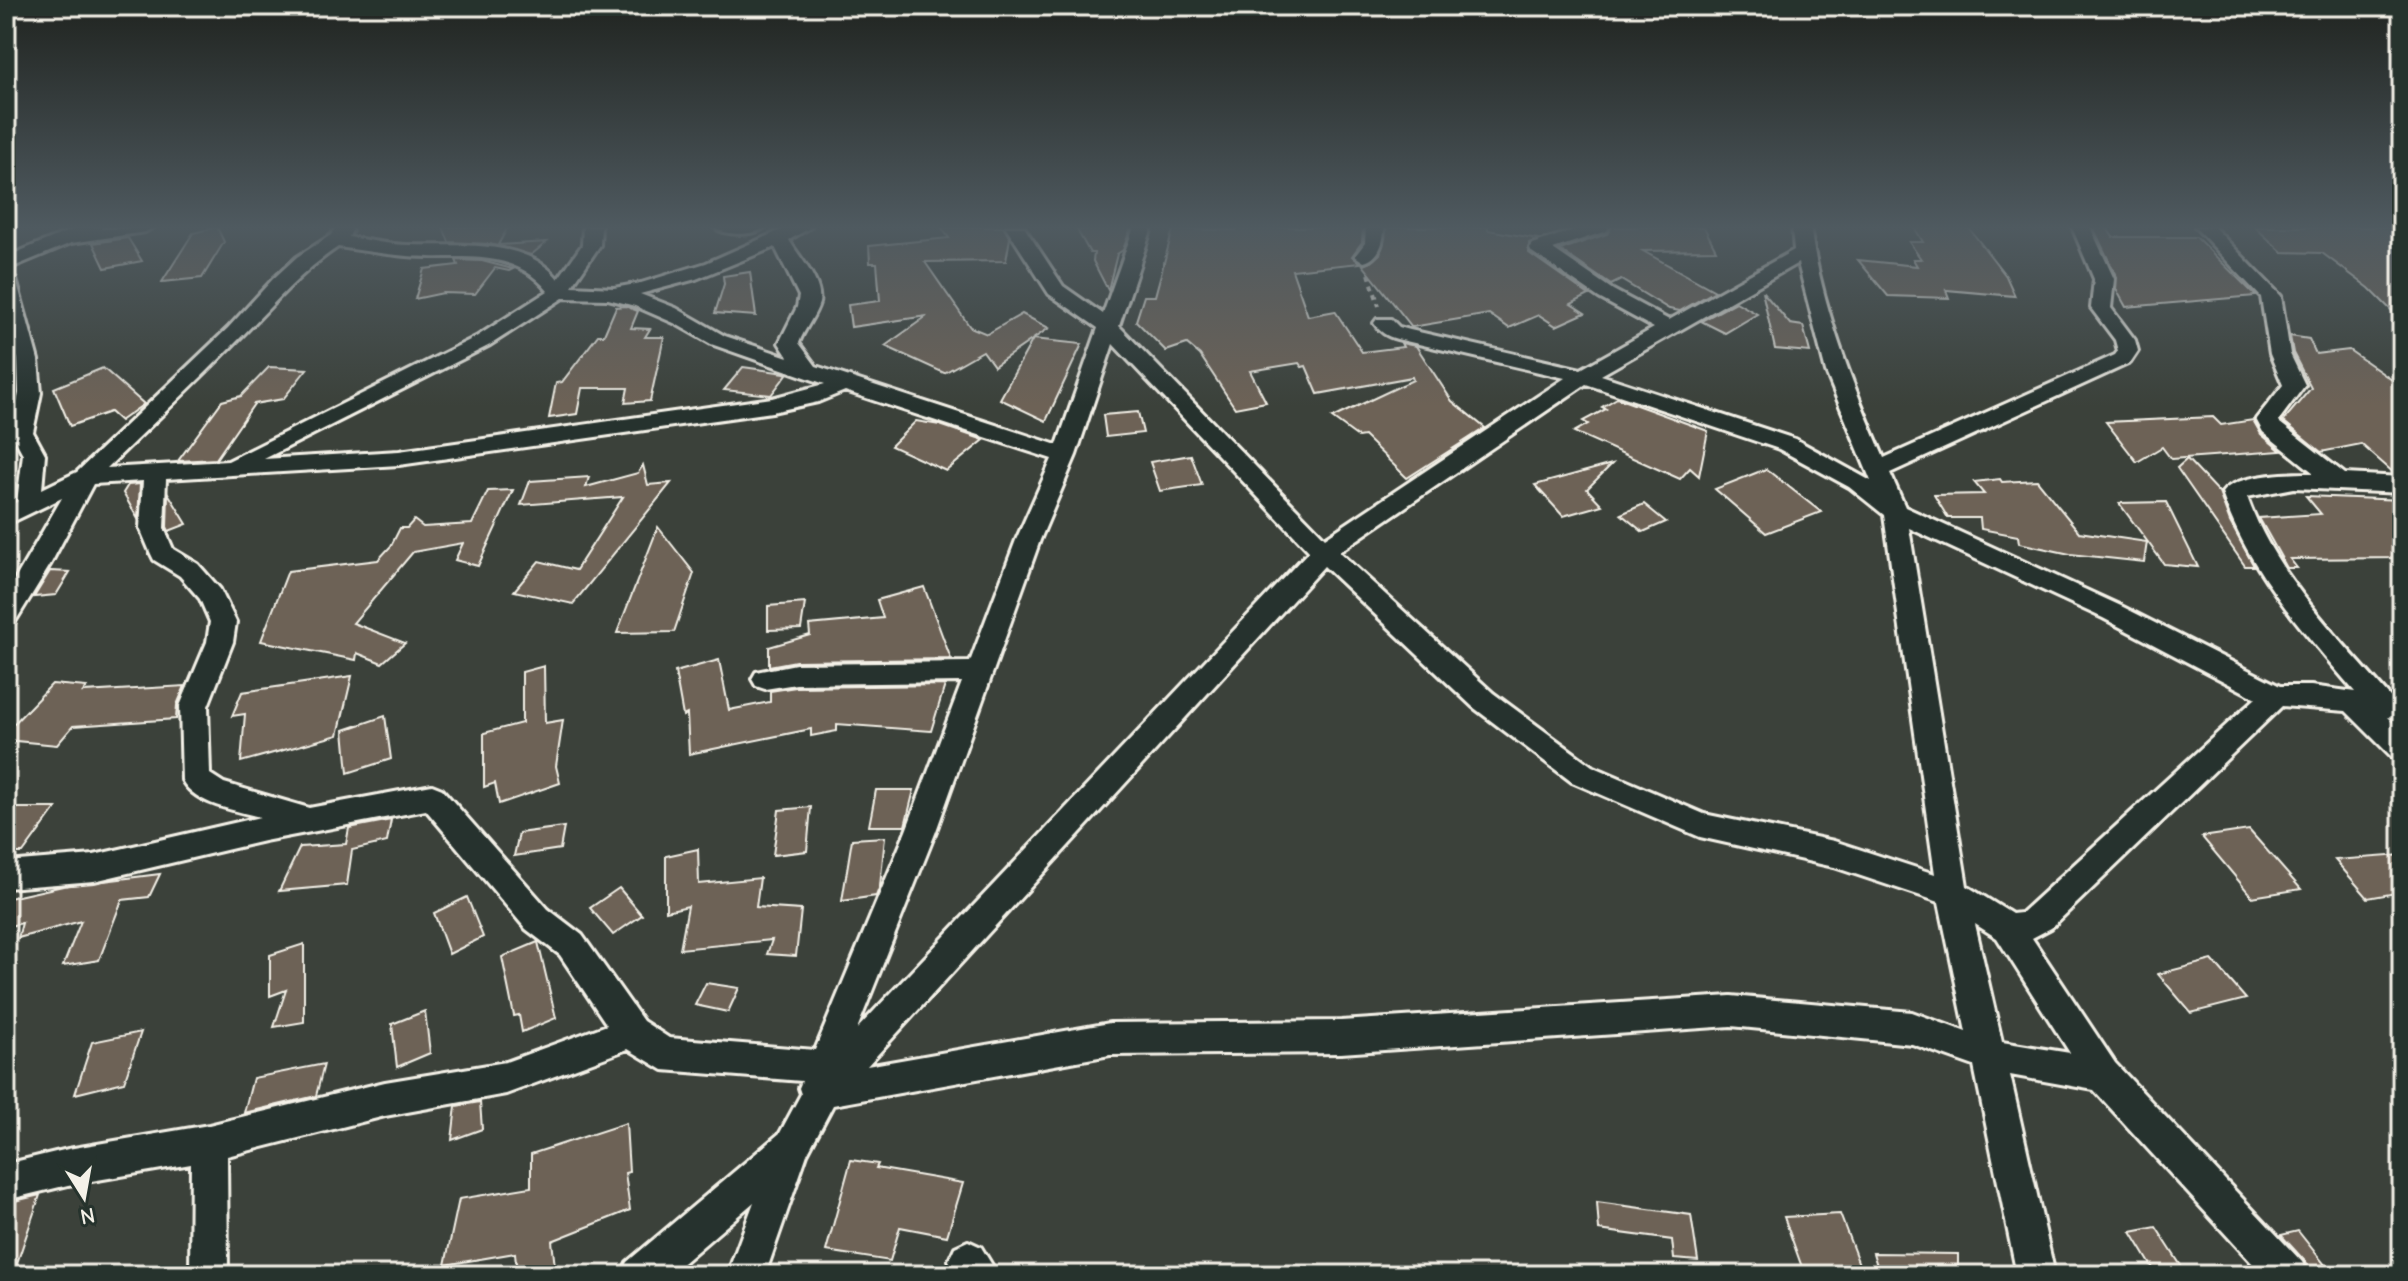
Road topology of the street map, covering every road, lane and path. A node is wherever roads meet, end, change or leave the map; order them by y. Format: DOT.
graph roads {
  1 [pos="8,287"];
  2 [pos="277,287"];
  3 [pos="555,287"];
  4 [pos="563,287"];
  5 [pos="642,287"];
  6 [pos="809,287"];
  7 [pos="1054,287"];
  8 [pos="1122,287"];
  9 [pos="1373,287"];
  10 [pos="1595,287"];
  11 [pos="1731,287"];
  12 [pos="1815,287"];
  13 [pos="2103,287"];
  14 [pos="2262,287"];
  15 [pos="559,292"];
  16 [pos="614,294"];
  17 [pos="525,313"];
  18 [pos="1384,323"];
  19 [pos="1108,326"];
  20 [pos="1669,328"];
  21 [pos="809,372"];
  22 [pos="1586,377"];
  23 [pos="846,383"];
  24 [pos="1065,455"];
  25 [pos="228,468"];
  26 [pos="1878,470"];
  27 [pos="155,473"];
  28 [pos="85,477"];
  29 [pos="2339,481"];
  30 [pos="2402,485"];
  31 [pos="28,506"];
  32 [pos="1895,512"];
  33 [pos="6,517"];
  34 [pos="1323,551"];
  35 [pos="6,616"];
  36 [pos="978,672"];
  37 [pos="765,679"];
  38 [pos="2276,696"];
  39 [pos="2355,703"];
  40 [pos="2393,708"];
  41 [pos="2402,749"];
  42 [pos="307,819"];
  43 [pos="6,875"];
  44 [pos="1953,893"];
  45 [pos="2008,928"];
  46 [pos="631,1032"];
  47 [pos="1990,1056"];
  48 [pos="2103,1075"];
  49 [pos="823,1079"];
  50 [pos="209,1143"];
  51 [pos="793,1145"];
  52 [pos="6,1182"];
  53 [pos="209,1275"];
  54 [pos="640,1275"];
  55 [pos="746,1275"];
  56 [pos="2036,1275"];
  57 [pos="2289,1275"];
  1 -- 31 [label="street"];
  2 -- 28 [label="street"];
  3 -- 15 [label="street"];
  4 -- 15 [label="street"];
  5 -- 16 [label="street"];
  6 -- 21 [label="street"];
  7 -- 19 [label="street"];
  8 -- 19 [label="street"];
  9 -- 18 [label="path"];
  10 -- 20 [label="street"];
  11 -- 20 [label="street"];
  12 -- 26 [label="street"];
  13 -- 26 [label="street"];
  14 -- 29 [label="street"];
  15 -- 16 [label="street"];
  15 -- 17 [label="street"];
  16 -- 17 [label="street"];
  16 -- 21 [label="street"];
  17 -- 25 [label="street"];
  18 -- 22 [label="street"];
  19 -- 24 [label="street"];
  19 -- 34 [label="street"];
  20 -- 22 [label="street"];
  21 -- 23 [label="street"];
  22 -- 32 [label="street"];
  22 -- 34 [label="street"];
  23 -- 24 [label="street"];
  23 -- 25 [label="street"];
  24 -- 36 [label="street"];
  25 -- 27 [label="street"];
  26 -- 32 [label="street"];
  27 -- 28 [label="street"];
  27 -- 42 [label="street"];
  28 -- 31 [label="street"];
  28 -- 35 [label="street"];
  29 -- 30 [label="street"];
  29 -- 40 [label="street"];
  31 -- 33 [label="street"];
  32 -- 38 [label="street"];
  32 -- 44 [label="street"];
  34 -- 44 [label="street"];
  34 -- 49 [label="street"];
  36 -- 37 [label="street"];
  36 -- 49 [label="street"];
  38 -- 39 [label="street"];
  38 -- 45 [label="street"];
  39 -- 40 [label="street"];
  39 -- 41 [label="street"];
  42 -- 43 [label="street"];
  42 -- 46 [label="street"];
  44 -- 45 [label="street"];
  44 -- 47 [label="street"];
  45 -- 48 [label="street"];
  46 -- 49 [label="street"];
  46 -- 50 [label="street"];
  47 -- 48 [label="street"];
  47 -- 49 [label="street"];
  47 -- 56 [label="street"];
  48 -- 57 [label="street"];
  49 -- 51 [label="street"];
  50 -- 52 [label="street"];
  50 -- 53 [label="street"];
  51 -- 54 [label="street"];
  51 -- 55 [label="street"];
}
